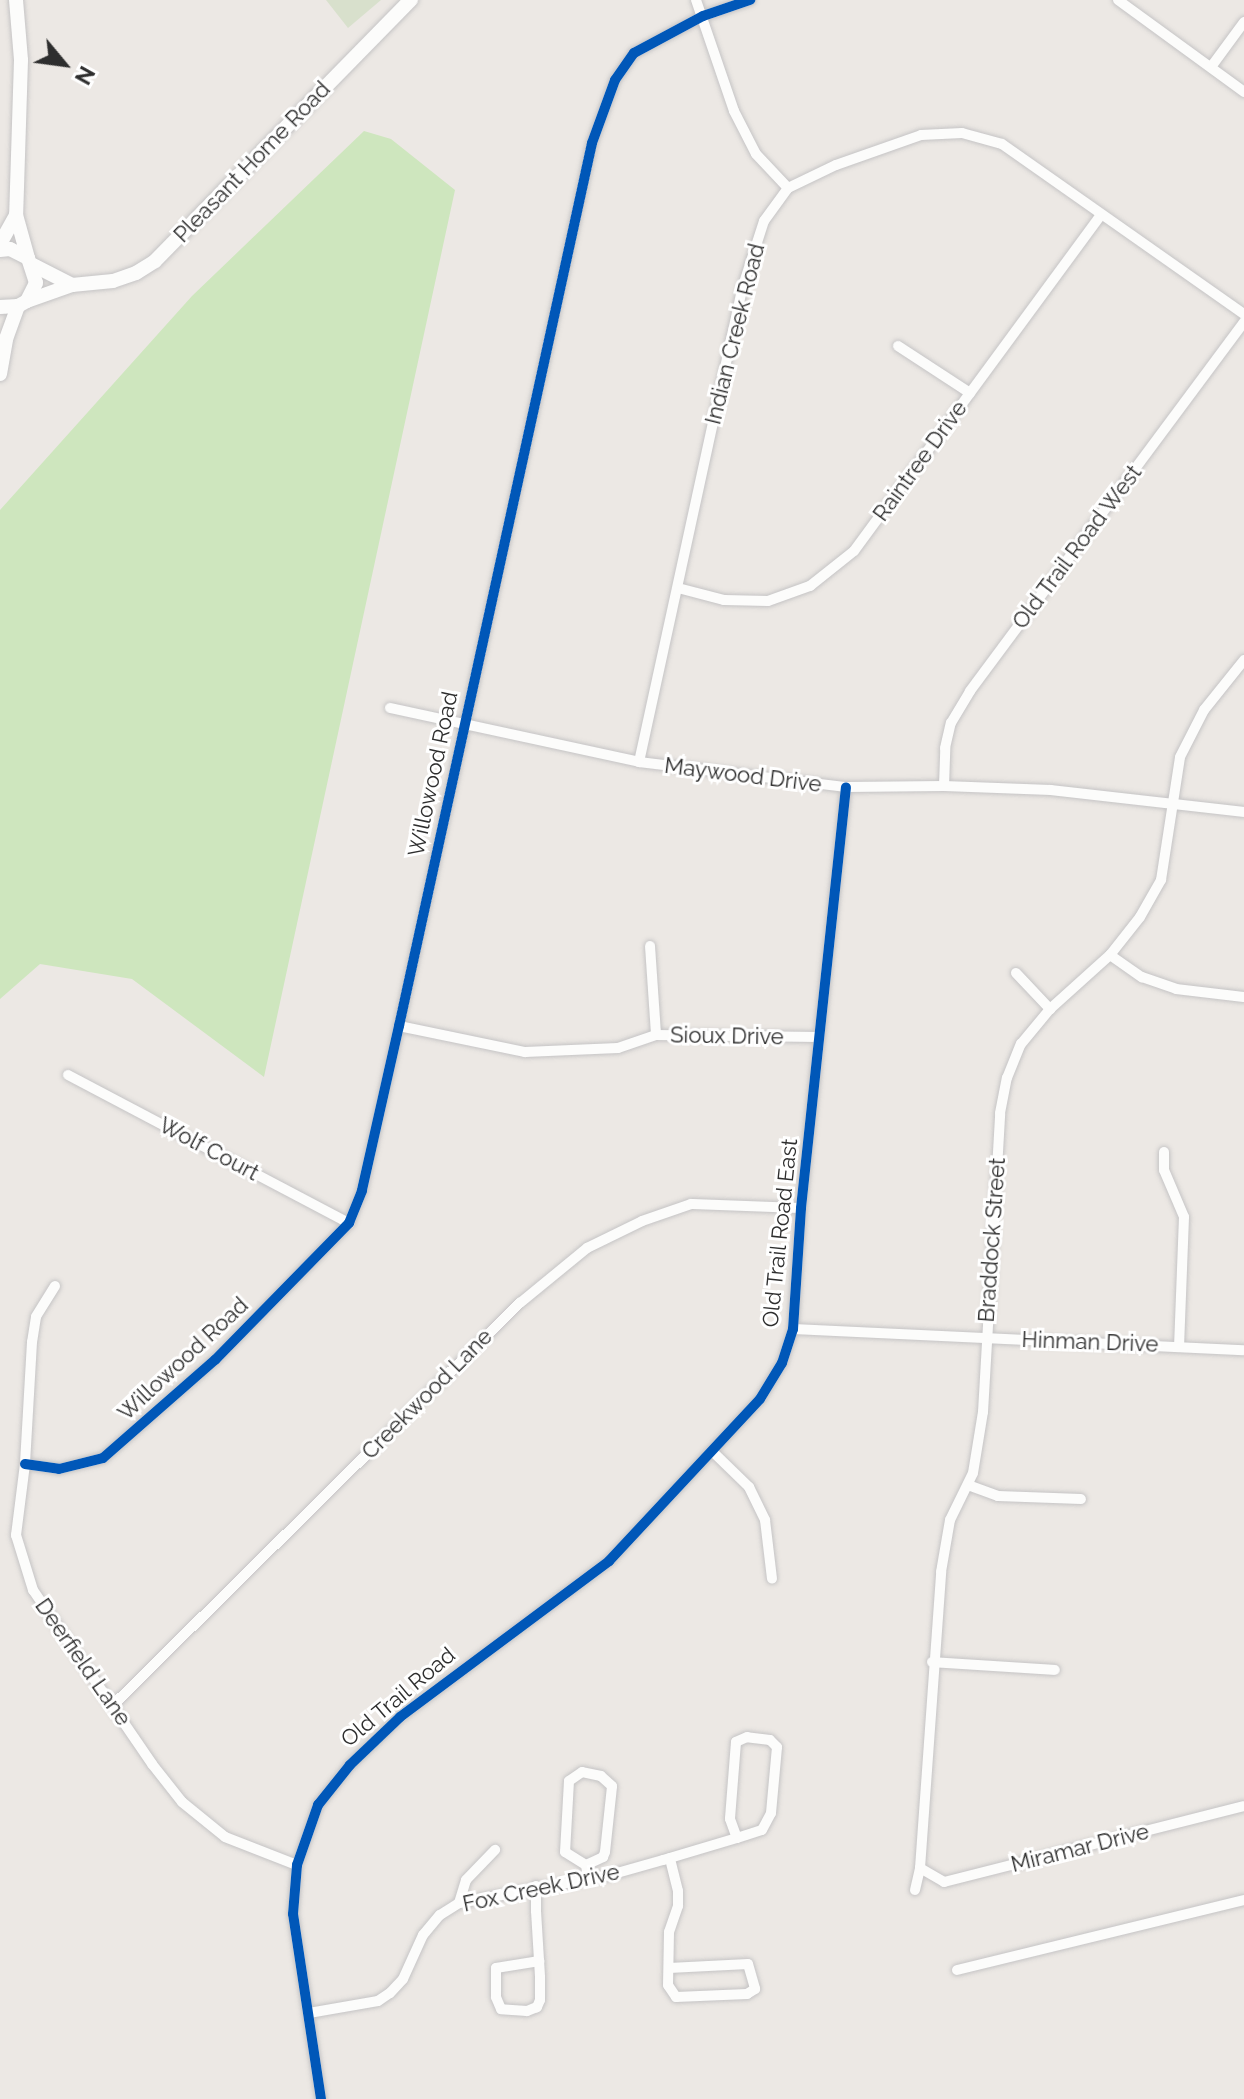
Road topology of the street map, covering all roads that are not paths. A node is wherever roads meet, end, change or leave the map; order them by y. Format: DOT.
graph roads {
  1 [pos="16,0"];
  2 [pos="411,0"];
  3 [pos="696,0"];
  4 [pos="750,0"];
  5 [pos="1118,0"];
  6 [pos="703,16"];
  7 [pos="1244,22"];
  8 [pos="1211,67"];
  9 [pos="1244,92"];
  10 [pos="788,188"];
  11 [pos="16,215"];
  12 [pos="1100,216"];
  13 [pos="0,244"];
  14 [pos="0,250"];
  15 [pos="31,261"];
  16 [pos="72,285"];
  17 [pos="22,303"];
  18 [pos="0,307"];
  19 [pos="1244,314"];
  20 [pos="1244,322"];
  21 [pos="2,345"];
  22 [pos="898,346"];
  23 [pos="0,374"];
  24 [pos="970,393"];
  25 [pos="678,588"];
  26 [pos="1244,660"];
  27 [pos="390,708"];
  28 [pos="464,725"];
  29 [pos="639,762"];
  30 [pos="944,786"];
  31 [pos="846,787"];
  32 [pos="1170,807"];
  33 [pos="1244,812"];
  34 [pos="650,946"];
  35 [pos="1110,955"];
  36 [pos="1016,973"];
  37 [pos="1244,997"];
  38 [pos="1050,1009"];
  39 [pos="399,1026"];
  40 [pos="656,1035"];
  41 [pos="819,1037"];
  42 [pos="68,1075"];
  43 [pos="1164,1152"];
  44 [pos="801,1208"];
  45 [pos="349,1223"];
  46 [pos="55,1286"];
  47 [pos="793,1329"];
  48 [pos="986,1338"];
  49 [pos="1179,1346"];
  50 [pos="1244,1350"];
  51 [pos="712,1451"];
  52 [pos="25,1464"];
  53 [pos="968,1485"];
  54 [pos="1081,1499"];
  55 [pos="772,1579"];
  56 [pos="523,1623"];
  57 [pos="932,1662"];
  58 [pos="1055,1670"];
  59 [pos="114,1704"];
  60 [pos="1244,1806"];
  61 [pos="737,1838"];
  62 [pos="495,1850"];
  63 [pos="670,1858"];
  64 [pos="297,1865"];
  65 [pos="586,1865"];
  66 [pos="920,1868"];
  67 [pos="588,1878"];
  68 [pos="536,1886"];
  69 [pos="915,1890"];
  70 [pos="1244,1900"];
  71 [pos="459,1903"];
  72 [pos="539,1961"];
  73 [pos="669,1968"];
  74 [pos="957,1970"];
  75 [pos="309,2013"];
  76 [pos="321,2099"];
  1 -- 11 [label="street"];
  2 -- 16 [label="street, Pleasant Home Road"];
  3 -- 6 [label="street"];
  4 -- 6 [label="street, Willowood Road"];
  5 -- 8 [label="street"];
  6 -- 10 [label="street"];
  6 -- 28 [label="street, Willowood Road"];
  7 -- 8 [label="street"];
  8 -- 9 [label="street"];
  10 -- 12 [label="street, Indian Creek Road"];
  10 -- 25 [label="street, Indian Creek Road"];
  11 -- 13 [label="street"];
  11 -- 15 [label="street"];
  12 -- 19 [label="street, Indian Creek Road"];
  12 -- 24 [label="street, Raintree Drive"];
  14 -- 15 [label="street"];
  15 -- 16 [label="street"];
  15 -- 17 [label="street"];
  16 -- 17 [label="street, Pleasant Home Road"];
  17 -- 18 [label="street, Pleasant Home Road"];
  17 -- 21 [label="street"];
  20 -- 30 [label="street, Old Trail Road West"];
  21 -- 23 [label="street"];
  22 -- 24 [label="street"];
  24 -- 25 [label="street, Raintree Drive"];
  25 -- 29 [label="street, Indian Creek Road"];
  26 -- 32 [label="street, Braddock Street"];
  27 -- 28 [label="street, Maywood Drive"];
  28 -- 29 [label="street, Maywood Drive"];
  28 -- 39 [label="street, Willowood Road"];
  29 -- 31 [label="street, Maywood Drive"];
  30 -- 31 [label="street, Maywood Drive"];
  30 -- 32 [label="street, Maywood Drive"];
  31 -- 41 [label="street, Old Trail Road East"];
  32 -- 33 [label="street, Maywood Drive"];
  32 -- 35 [label="street, Braddock Street"];
  34 -- 40 [label="street"];
  35 -- 37 [label="street"];
  35 -- 38 [label="street, Braddock Street"];
  36 -- 38 [label="street"];
  38 -- 48 [label="street, Braddock Street"];
  39 -- 40 [label="street, Sioux Drive"];
  39 -- 45 [label="street, Willowood Road"];
  40 -- 41 [label="street, Sioux Drive"];
  41 -- 44 [label="street, Old Trail Road East"];
  42 -- 45 [label="street, Wolf Court"];
  43 -- 49 [label="street"];
  44 -- 47 [label="street, Old Trail Road East"];
  44 -- 59 [label="street, Creekwood Lane"];
  45 -- 52 [label="street, Willowood Road"];
  46 -- 52 [label="street, Deerfield Lane"];
  47 -- 48 [label="street, Hinman Drive"];
  47 -- 51 [label="street, Old Trail Road East"];
  48 -- 49 [label="street, Hinman Drive"];
  48 -- 53 [label="street, Braddock Street"];
  49 -- 50 [label="street, Hinman Drive"];
  51 -- 55 [label="street"];
  51 -- 56 [label="street, Old Trail Road East"];
  52 -- 59 [label="street, Deerfield Lane"];
  53 -- 54 [label="street"];
  53 -- 57 [label="street, Braddock Street"];
  56 -- 64 [label="street, Old Trail Road"];
  57 -- 58 [label="street"];
  57 -- 66 [label="street, Braddock Street"];
  59 -- 64 [label="street, Deerfield Lane"];
  60 -- 66 [label="street, Miramar Drive"];
  61 -- 61 [label="street, Fox Creek Drive"];
  61 -- 63 [label="street, Fox Creek Drive"];
  62 -- 71 [label="street"];
  63 -- 67 [label="street, Fox Creek Drive"];
  63 -- 73 [label="street"];
  64 -- 75 [label="street, Old Trail Road"];
  65 -- 65 [label="street"];
  65 -- 67 [label="street"];
  66 -- 69 [label="street, Braddock Street"];
  67 -- 68 [label="street, Fox Creek Drive"];
  68 -- 71 [label="street, Fox Creek Drive"];
  68 -- 72 [label="street"];
  70 -- 74 [label="street"];
  71 -- 75 [label="street, Fox Creek Drive"];
  72 -- 72 [label="street"];
  73 -- 73 [label="street"];
  75 -- 76 [label="street, Old Trail Road"];
}
